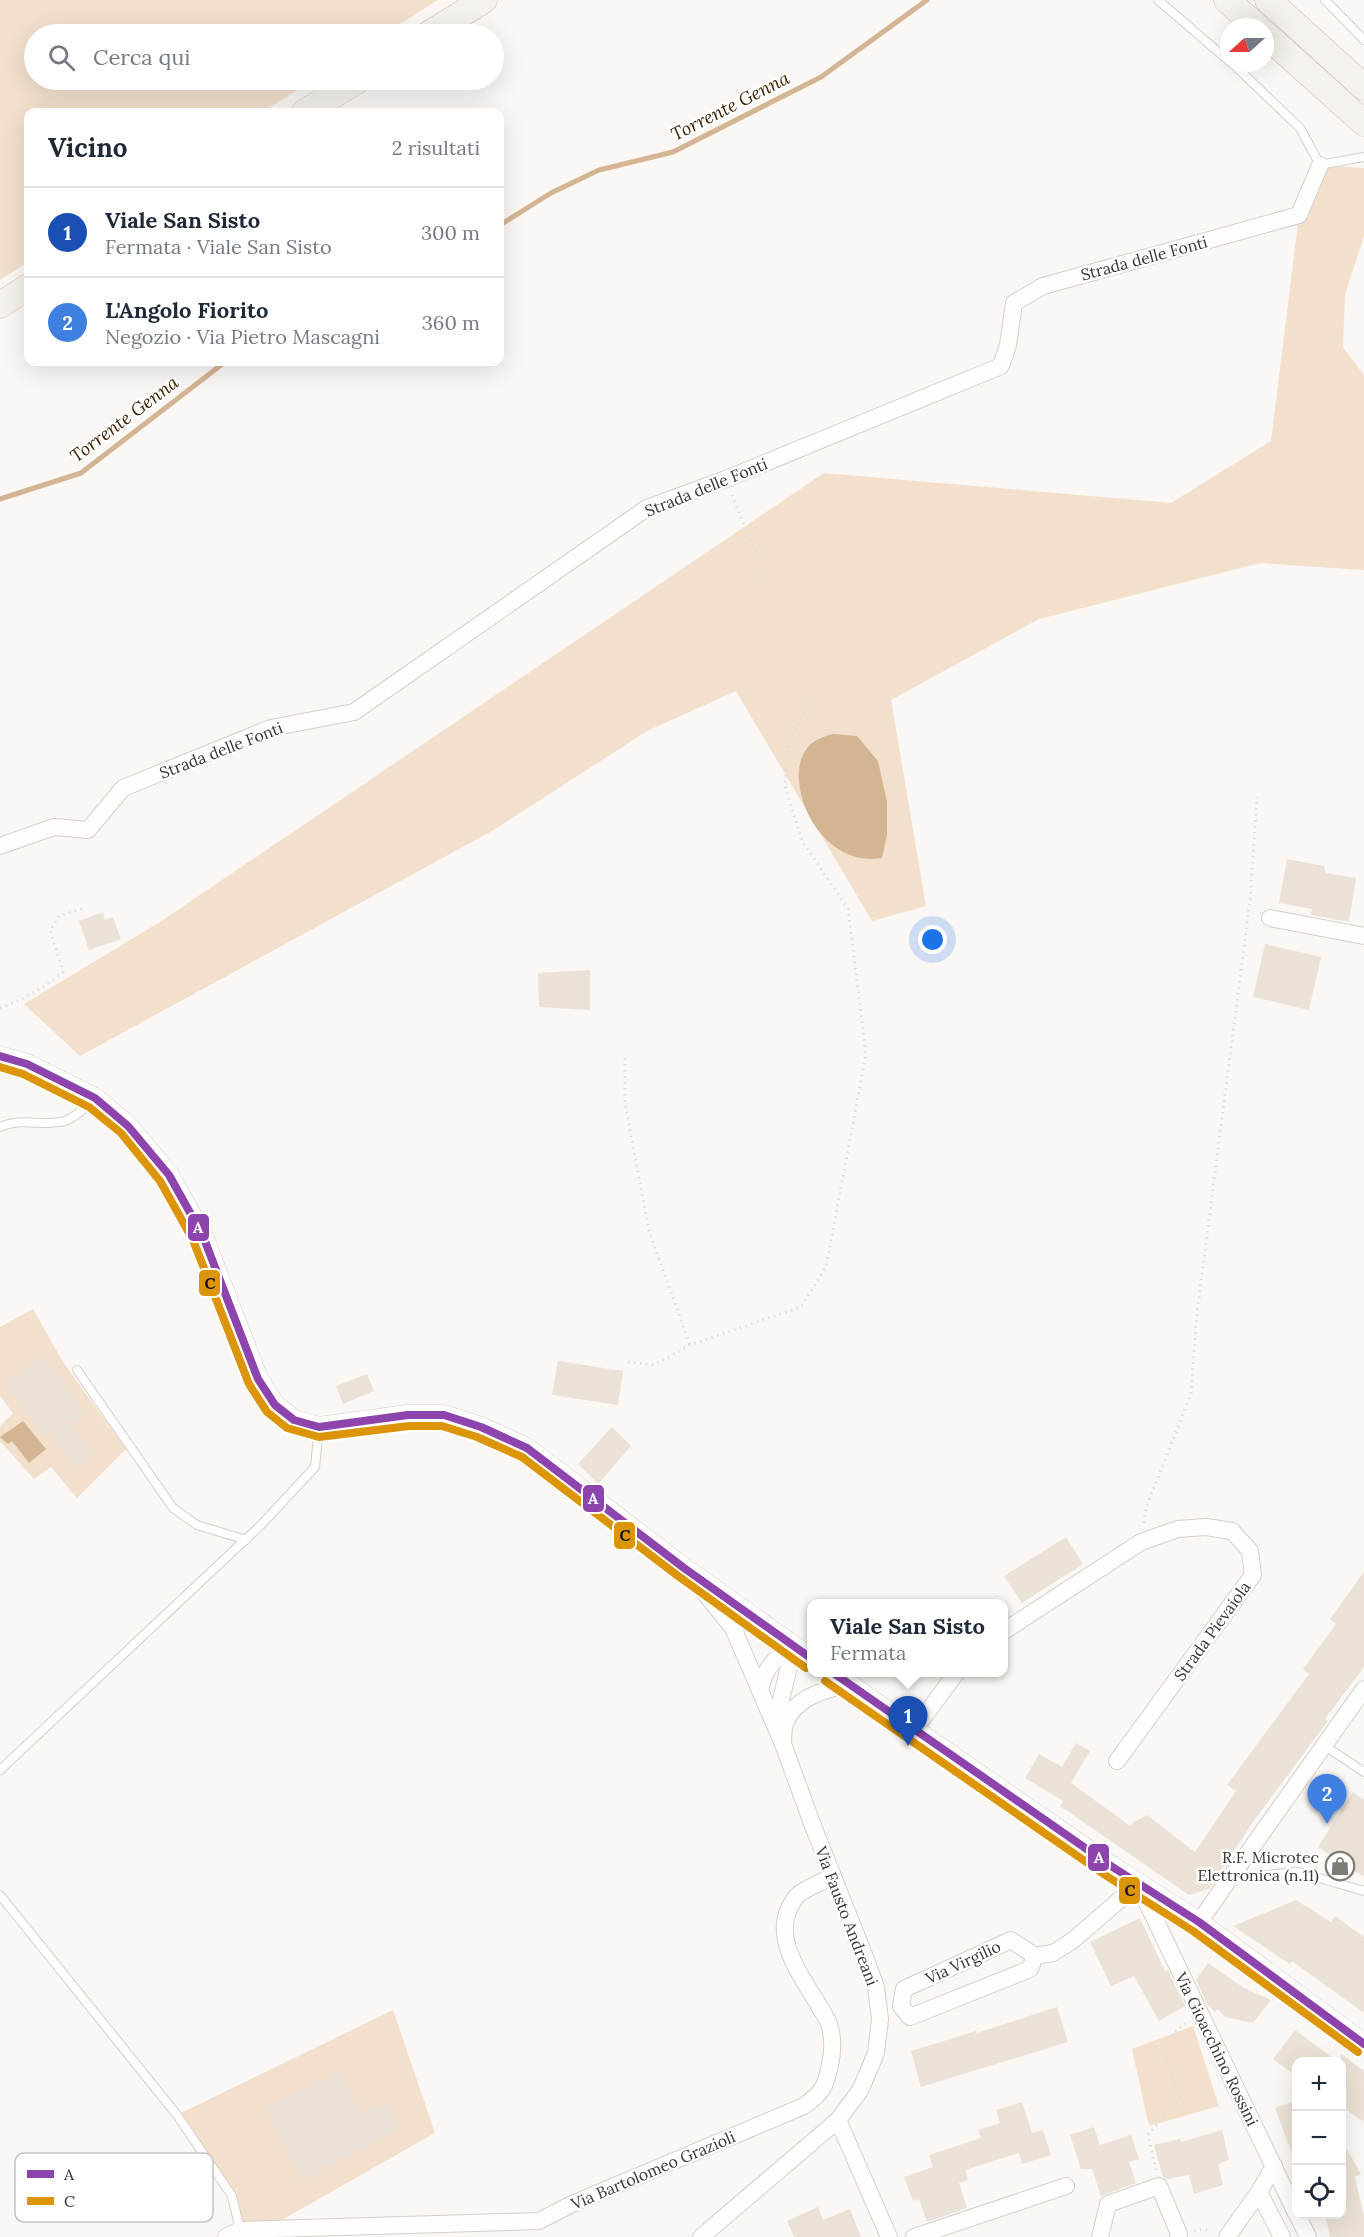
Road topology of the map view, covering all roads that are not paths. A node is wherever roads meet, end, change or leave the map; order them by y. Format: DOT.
graph roads {
  1 [pos="484,0"];
  2 [pos="1158,0"];
  3 [pos="1227,0"];
  4 [pos="1268,0"];
  5 [pos="1325,0"];
  6 [pos="1247,18"];
  7 [pos="445,24"];
  8 [pos="1364,40"];
  9 [pos="1274,42"];
  10 [pos="1220,53"];
  11 [pos="1241,72"];
  12 [pos="1364,87"];
  13 [pos="341,90"];
  14 [pos="312,108"];
  15 [pos="1364,123"];
  16 [pos="1364,157"];
  17 [pos="1320,165"];
  18 [pos="24,290"];
  19 [pos="0,305"];
  20 [pos="0,846"];
  21 [pos="1270,918"];
  22 [pos="1364,936"];
  23 [pos="0,1056"];
  24 [pos="95,1098"];
  25 [pos="0,1127"];
  26 [pos="77,1370"];
  27 [pos="319,1427"];
  28 [pos="246,1540"];
  29 [pos="684,1569"];
  30 [pos="1008,1628"];
  31 [pos="794,1646"];
  32 [pos="807,1655"];
  33 [pos="838,1677"];
  34 [pos="953,1677"];
  35 [pos="849,1684"];
  36 [pos="1364,1689"];
  37 [pos="760,1691"];
  38 [pos="785,1723"];
  39 [pos="914,1730"];
  40 [pos="783,1744"];
  41 [pos="1325,1746"];
  42 [pos="1117,1761"];
  43 [pos="0,1770"];
  44 [pos="1364,1772"];
  45 [pos="833,1876"];
  46 [pos="1233,1878"];
  47 [pos="1138,1884"];
  48 [pos="1364,1891"];
  49 [pos="0,1895"];
  50 [pos="1199,1923"];
  51 [pos="1035,1956"];
  52 [pos="1364,2044"];
  53 [pos="838,2120"];
  54 [pos="203,2153"];
  55 [pos="1274,2166"];
  56 [pos="213,2168"];
  57 [pos="1066,2186"];
  58 [pos="1259,2193"];
  59 [pos="1292,2204"];
  60 [pos="1299,2219"];
  61 [pos="233,2234"];
  62 [pos="701,2237"];
  63 [pos="889,2237"];
  64 [pos="914,2237"];
  65 [pos="1100,2237"];
  66 [pos="1178,2237"];
  67 [pos="1227,2237"];
  68 [pos="1282,2237"];
  69 [pos="1308,2237"];
  1 -- 7 [label="main road"];
  2 -- 10 [label="lane"];
  3 -- 6 [label="main road"];
  4 -- 12 [label="main road"];
  5 -- 8 [label="lane"];
  9 -- 15 [label="main road"];
  11 -- 17 [label="lane"];
  13 -- 14 [label="main road"];
  16 -- 17 [label="lane"];
  17 -- 20 [label="street, Strada delle Fonti"];
  18 -- 19 [label="main road"];
  21 -- 22 [label="street"];
  23 -- 24 [label="street"];
  24 -- 25 [label="lane"];
  24 -- 27 [label="street"];
  26 -- 28 [label="lane"];
  27 -- 28 [label="lane"];
  27 -- 29 [label="street"];
  28 -- 43 [label="lane"];
  29 -- 31 [label="street"];
  29 -- 37 [label="street, Via Fausto Andreani"];
  30 -- 42 [label="street, Strada Pievaiola"];
  31 -- 32 [label="street"];
  31 -- 37 [label="street"];
  31 -- 38 [label="street, Via Fausto Andreani"];
  33 -- 35 [label="street"];
  34 -- 39 [label="street"];
  35 -- 38 [label="street"];
  35 -- 39 [label="street"];
  36 -- 41 [label="street"];
  37 -- 40 [label="street, Via Fausto Andreani"];
  38 -- 40 [label="street, Via Fausto Andreani"];
  39 -- 47 [label="street"];
  40 -- 45 [label="street, Via Fausto Andreani"];
  41 -- 44 [label="lane"];
  41 -- 46 [label="street"];
  45 -- 53 [label="street, Via Fausto Andreani"];
  45 -- 61 [label="street, Via Bartolomeo Grazioli"];
  46 -- 48 [label="lane"];
  46 -- 50 [label="street"];
  47 -- 50 [label="street"];
  47 -- 51 [label="street"];
  47 -- 55 [label="street, Via Gioacchino Rossini"];
  49 -- 54 [label="lane"];
  50 -- 52 [label="street"];
  51 -- 51 [label="street, Via Virgilio"];
  53 -- 62 [label="street, Via Fausto Andreani"];
  53 -- 63 [label="street"];
  55 -- 58 [label="street"];
  55 -- 59 [label="street, Via Gioacchino Rossini"];
  56 -- 61 [label="lane"];
  57 -- 64 [label="street"];
  58 -- 67 [label="street"];
  58 -- 68 [label="street"];
  60 -- 69 [label="street, Via Gioacchino Rossini"];
  65 -- 66 [label="street"];
}
